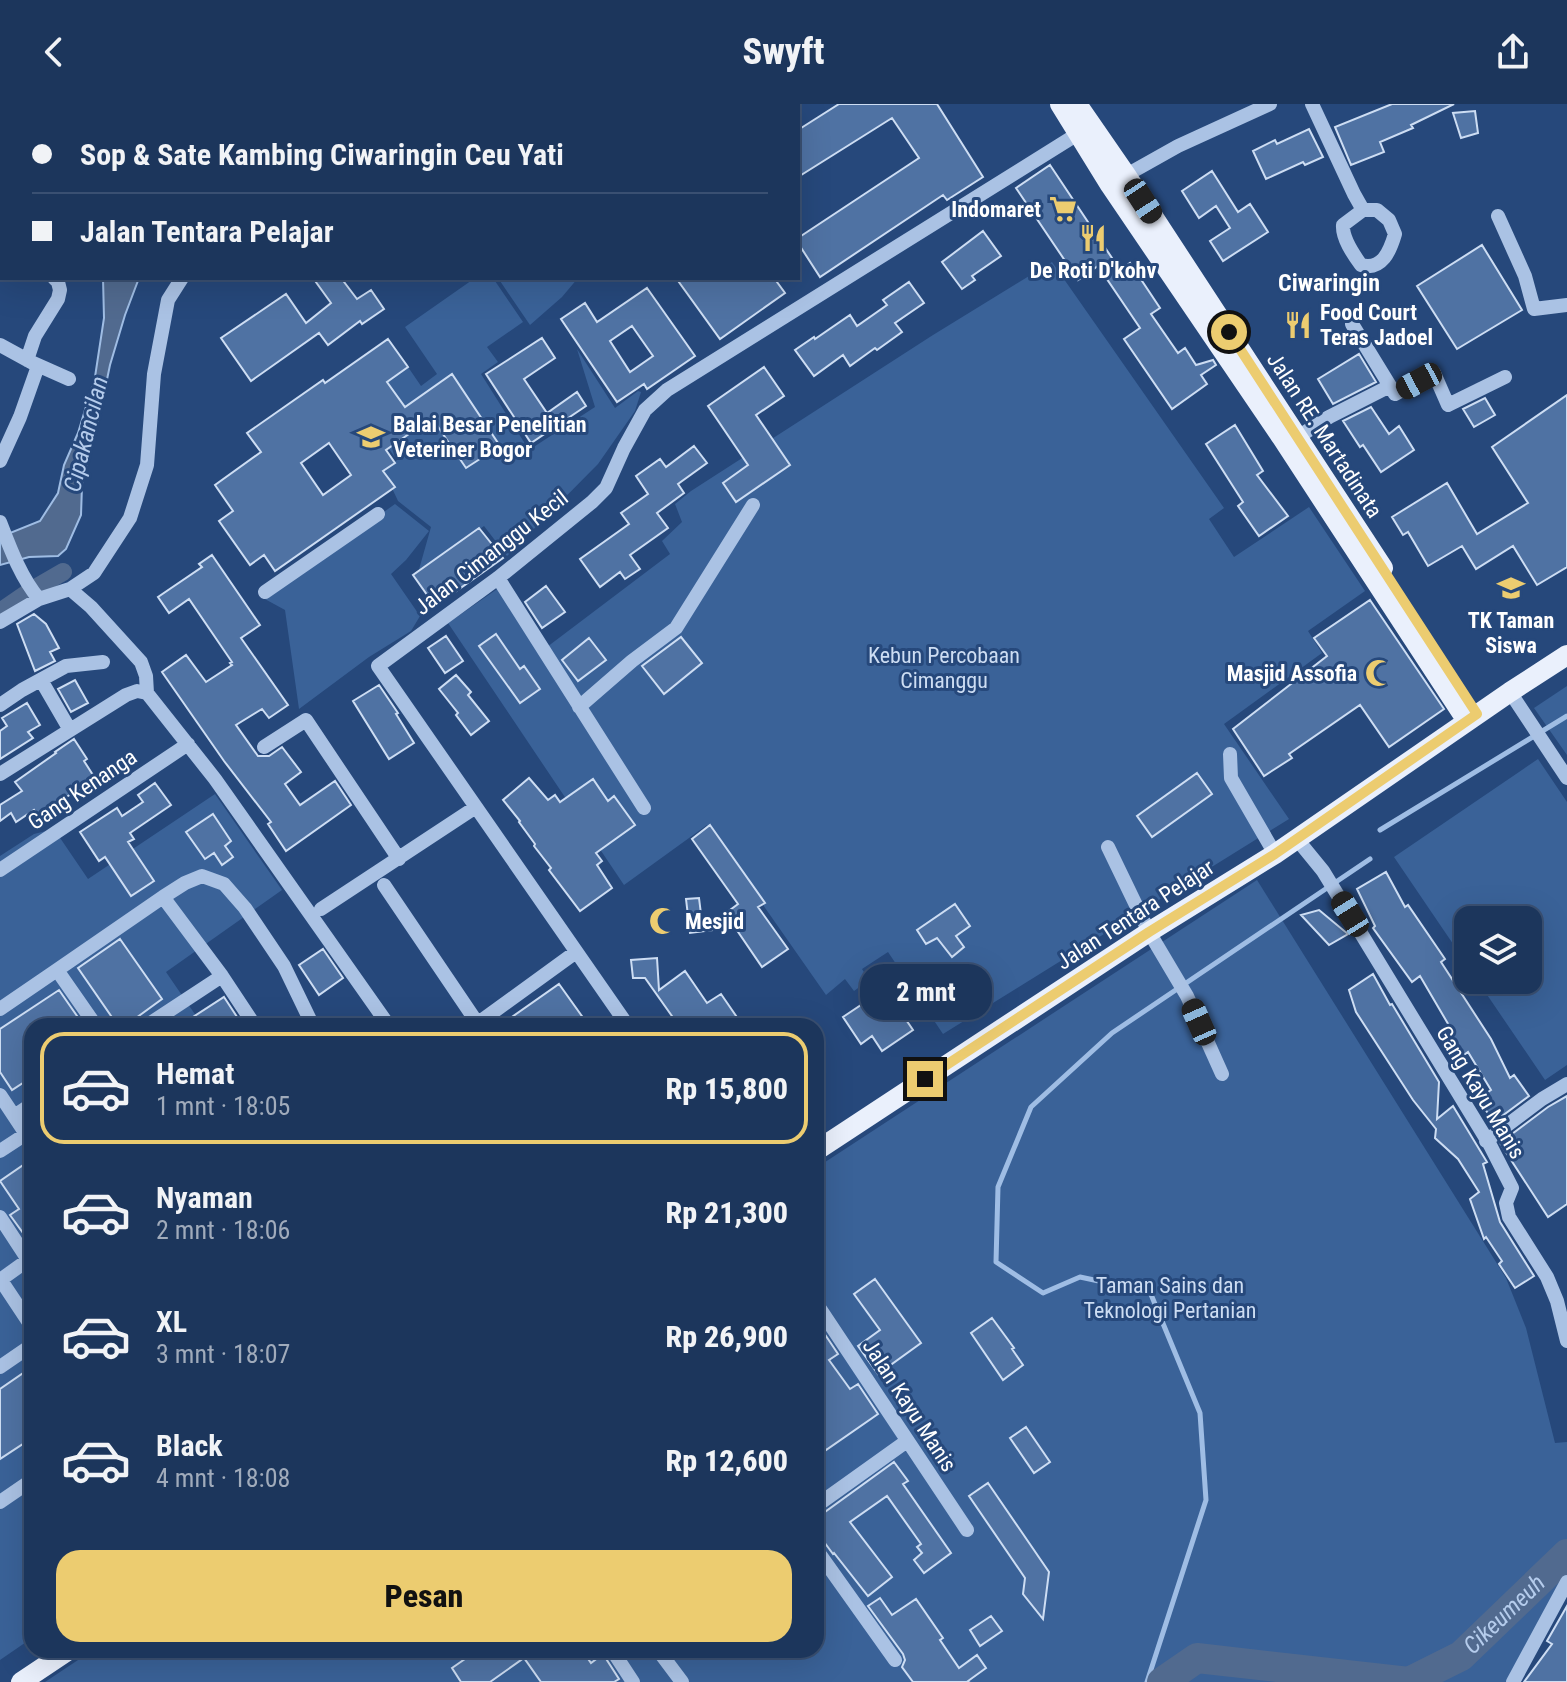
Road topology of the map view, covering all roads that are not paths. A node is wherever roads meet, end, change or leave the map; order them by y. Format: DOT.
graph roads {
  1 [pos="1060,104"];
  2 [pos="1077,104"];
  3 [pos="1270,104"];
  4 [pos="1312,104"];
  5 [pos="1084,130"];
  6 [pos="1118,180"];
  7 [pos="1363,210"];
  8 [pos="1498,216"];
  9 [pos="56,280"];
  10 [pos="181,280"];
  11 [pos="1567,305"];
  12 [pos="1352,324"];
  13 [pos="0,345"];
  14 [pos="33,363"];
  15 [pos="1505,377"];
  16 [pos="69,379"];
  17 [pos="1390,386"];
  18 [pos="1298,437"];
  19 [pos="0,461"];
  20 [pos="753,505"];
  21 [pos="378,514"];
  22 [pos="2,527"];
  23 [pos="498,578"];
  24 [pos="1385,585"];
  25 [pos="70,589"];
  26 [pos="265,592"];
  27 [pos="36,596"];
  28 [pos="0,622"];
  29 [pos="1567,655"];
  30 [pos="103,662"];
  31 [pos="41,680"];
  32 [pos="1510,692"];
  33 [pos="147,693"];
  34 [pos="0,705"];
  35 [pos="579,707"];
  36 [pos="1472,718"];
  37 [pos="70,730"];
  38 [pos="188,744"];
  39 [pos="264,747"];
  40 [pos="1230,754"];
  41 [pos="0,774"];
  42 [pos="1567,778"];
  43 [pos="476,807"];
  44 [pos="644,808"];
  45 [pos="1296,838"];
  46 [pos="1108,847"];
  47 [pos="1275,854"];
  48 [pos="399,859"];
  49 [pos="0,870"];
  50 [pos="384,885"];
  51 [pos="163,897"];
  52 [pos="321,909"];
  53 [pos="1149,932"];
  54 [pos="576,952"];
  55 [pos="57,970"];
  56 [pos="222,976"];
  57 [pos="0,1009"];
  58 [pos="90,1018"];
  59 [pos="158,1018"];
  60 [pos="250,1018"];
  61 [pos="309,1018"];
  62 [pos="383,1018"];
  63 [pos="471,1018"];
  64 [pos="486,1018"];
  65 [pos="621,1018"];
  66 [pos="1222,1074"];
  67 [pos="1567,1084"];
  68 [pos="0,1095"];
  69 [pos="24,1109"];
  70 [pos="14,1116"];
  71 [pos="24,1131"];
  72 [pos="24,1135"];
  73 [pos="824,1139"];
  74 [pos="1486,1141"];
  75 [pos="0,1151"];
  76 [pos="0,1217"];
  77 [pos="24,1254"];
  78 [pos="24,1266"];
  79 [pos="0,1279"];
  80 [pos="1551,1287"];
  81 [pos="24,1304"];
  82 [pos="1567,1304"];
  83 [pos="824,1315"];
  84 [pos="1567,1341"];
  85 [pos="24,1350"];
  86 [pos="0,1367"];
  87 [pos="907,1441"];
  88 [pos="24,1486"];
  89 [pos="824,1500"];
  90 [pos="0,1502"];
  91 [pos="967,1530"];
  92 [pos="824,1560"];
  93 [pos="1567,1582"];
  94 [pos="57,1658"];
  95 [pos="617,1658"];
  96 [pos="664,1658"];
  97 [pos="895,1660"];
  98 [pos="21,1682"];
  99 [pos="633,1682"];
  100 [pos="682,1682"];
  101 [pos="1513,1682"];
  1 -- 5 [label="main road"];
  2 -- 5 [label="main road, Jalan RE. Martadinata"];
  3 -- 6 [label="street"];
  4 -- 7 [label="street"];
  5 -- 6 [label="main road, Jalan RE. Martadinata"];
  5 -- 23 [label="street, Jalan Cimanggu Kecil"];
  6 -- 18 [label="main road, Jalan RE. Martadinata"];
  6 -- 24 [label="main road, Jalan RE. Martadinata"];
  8 -- 11 [label="street"];
  9 -- 14 [label="street"];
  10 -- 25 [label="street"];
  12 -- 17 [label="street"];
  13 -- 14 [label="street"];
  14 -- 16 [label="street"];
  14 -- 19 [label="street"];
  15 -- 17 [label="street"];
  17 -- 18 [label="street"];
  18 -- 24 [label="main road, Jalan RE. Martadinata"];
  20 -- 35 [label="street"];
  21 -- 26 [label="street"];
  22 -- 27 [label="street"];
  23 -- 35 [label="street"];
  23 -- 43 [label="street, Jalan Cimanggu Kecil"];
  24 -- 36 [label="main road, Jalan RE. Martadinata"];
  25 -- 27 [label="street"];
  25 -- 33 [label="street"];
  27 -- 28 [label="street"];
  29 -- 32 [label="main road, Jalan Tentara Pelajar"];
  30 -- 31 [label="street"];
  31 -- 34 [label="street"];
  31 -- 37 [label="street"];
  32 -- 36 [label="main road, Jalan Tentara Pelajar"];
  32 -- 42 [label="street"];
  33 -- 37 [label="street"];
  33 -- 38 [label="street"];
  35 -- 44 [label="street"];
  36 -- 45 [label="main road, Jalan Tentara Pelajar"];
  37 -- 41 [label="street"];
  38 -- 49 [label="street, Gang Kenanga"];
  38 -- 62 [label="street"];
  39 -- 48 [label="street"];
  40 -- 47 [label="street"];
  43 -- 48 [label="street"];
  43 -- 54 [label="street, Jalan Cimanggu Kecil"];
  45 -- 47 [label="main road, Jalan Tentara Pelajar"];
  45 -- 74 [label="street, Gang Kayu Manis"];
  46 -- 53 [label="street"];
  47 -- 53 [label="main road, Jalan Tentara Pelajar"];
  48 -- 52 [label="street"];
  50 -- 63 [label="street"];
  51 -- 55 [label="street"];
  51 -- 56 [label="street"];
  51 -- 61 [label="street"];
  53 -- 66 [label="street"];
  53 -- 73 [label="main road, Jalan Tentara Pelajar"];
  54 -- 64 [label="street"];
  54 -- 65 [label="street, Jalan Cimanggu Kecil"];
  55 -- 57 [label="street"];
  55 -- 58 [label="street"];
  56 -- 59 [label="street"];
  56 -- 60 [label="street"];
  67 -- 74 [label="street"];
  68 -- 70 [label="street"];
  69 -- 70 [label="street"];
  70 -- 71 [label="street"];
  72 -- 75 [label="street"];
  74 -- 80 [label="street, Gang Kayu Manis"];
  76 -- 77 [label="street"];
  78 -- 79 [label="street"];
  79 -- 81 [label="street"];
  80 -- 82 [label="street"];
  80 -- 84 [label="street, Gang Kayu Manis"];
  83 -- 87 [label="street, Jalan Kayu Manis"];
  85 -- 86 [label="street"];
  87 -- 89 [label="street"];
  87 -- 91 [label="street, Jalan Kayu Manis"];
  88 -- 90 [label="street"];
  92 -- 97 [label="street"];
  93 -- 101 [label="street"];
  94 -- 98 [label="main road"];
  95 -- 99 [label="street"];
  96 -- 100 [label="street"];
}
